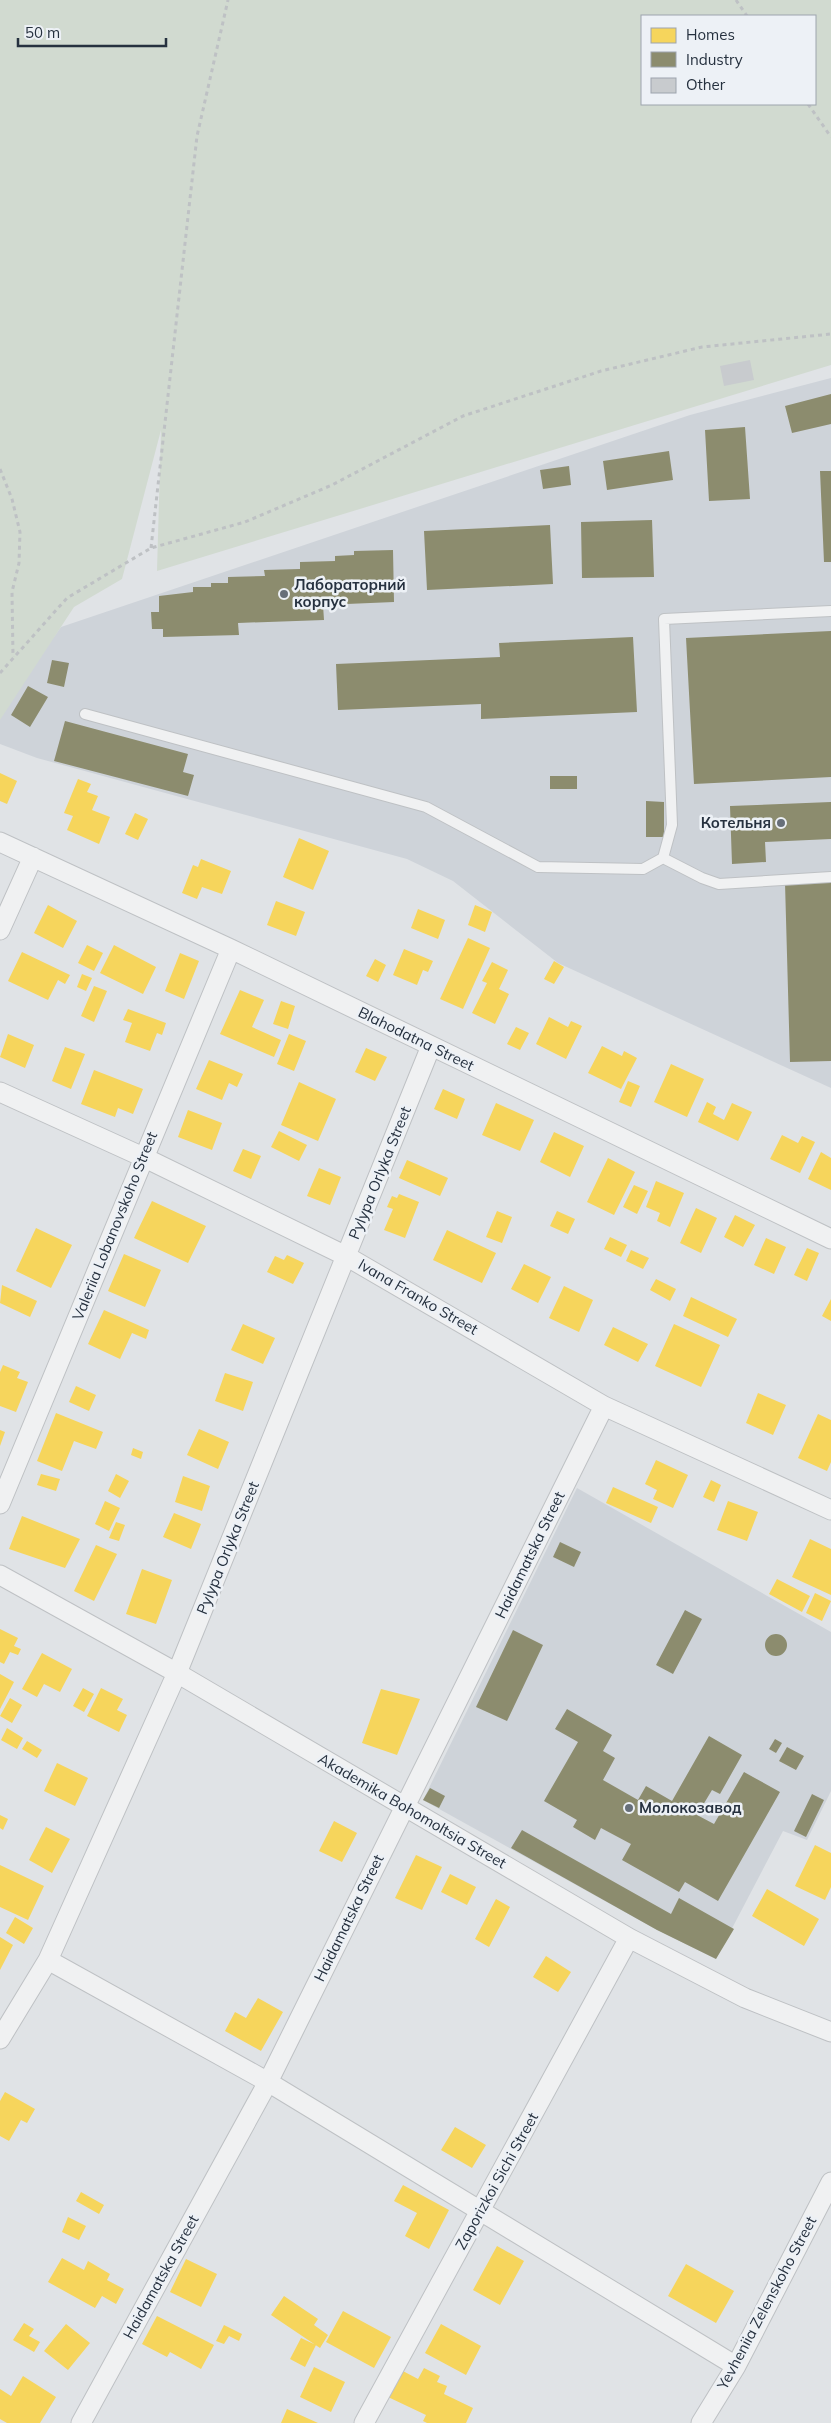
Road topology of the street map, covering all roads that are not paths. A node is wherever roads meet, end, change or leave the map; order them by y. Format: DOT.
graph roads {
  1 [pos="831,611"];
  2 [pos="85,714"];
  3 [pos="0,842"];
  4 [pos="33,857"];
  5 [pos="664,858"];
  6 [pos="831,878"];
  7 [pos="0,930"];
  8 [pos="230,949"];
  9 [pos="431,1046"];
  10 [pos="0,1092"];
  11 [pos="143,1157"];
  12 [pos="831,1239"];
  13 [pos="346,1256"];
  14 [pos="604,1406"];
  15 [pos="0,1504"];
  16 [pos="831,1510"];
  17 [pos="0,1575"];
  18 [pos="177,1674"];
  19 [pos="405,1806"];
  20 [pos="629,1938"];
  21 [pos="48,1960"];
  22 [pos="831,2032"];
  23 [pos="0,2039"];
  24 [pos="268,2082"];
  25 [pos="831,2182"];
  26 [pos="480,2213"];
  27 [pos="736,2366"];
  28 [pos="81,2423"];
  29 [pos="364,2423"];
  30 [pos="701,2423"];
  1 -- 5 [label="lane"];
  2 -- 5 [label="lane"];
  3 -- 4 [label="street, Blahodatna Street"];
  4 -- 7 [label="street"];
  4 -- 8 [label="street, Blahodatna Street"];
  5 -- 6 [label="lane"];
  8 -- 9 [label="street, Blahodatna Street"];
  8 -- 11 [label="street, Valeriia Lobanovskoho Street"];
  9 -- 12 [label="street, Blahodatna Street"];
  9 -- 13 [label="street, Pylypa Orlyka Street"];
  10 -- 11 [label="street, Ivana Franko Street"];
  11 -- 13 [label="street, Ivana Franko Street"];
  11 -- 15 [label="street, Valeriia Lobanovskoho Street"];
  13 -- 14 [label="street, Ivana Franko Street"];
  13 -- 18 [label="street, Pylypa Orlyka Street"];
  14 -- 16 [label="street, Ivana Franko Street"];
  14 -- 19 [label="street, Haidamatska Street"];
  17 -- 18 [label="street, Akademika Bohomoltsia Street"];
  18 -- 19 [label="street, Akademika Bohomoltsia Street"];
  18 -- 21 [label="street, Pylypa Orlyka Street"];
  19 -- 20 [label="street, Akademika Bohomoltsia Street"];
  19 -- 24 [label="street, Haidamatska Street"];
  20 -- 22 [label="street, Akademika Bohomoltsia Street"];
  20 -- 26 [label="street, Zaporizkoi Sichi Street"];
  21 -- 23 [label="street, Pylypa Orlyka Street"];
  21 -- 24 [label="street"];
  24 -- 26 [label="street"];
  24 -- 28 [label="street, Haidamatska Street"];
  25 -- 27 [label="street, Yevheniia Zelenskoho Street"];
  26 -- 27 [label="street"];
  26 -- 29 [label="street, Zaporizkoi Sichi Street"];
  27 -- 30 [label="street, Yevheniia Zelenskoho Street"];
}
